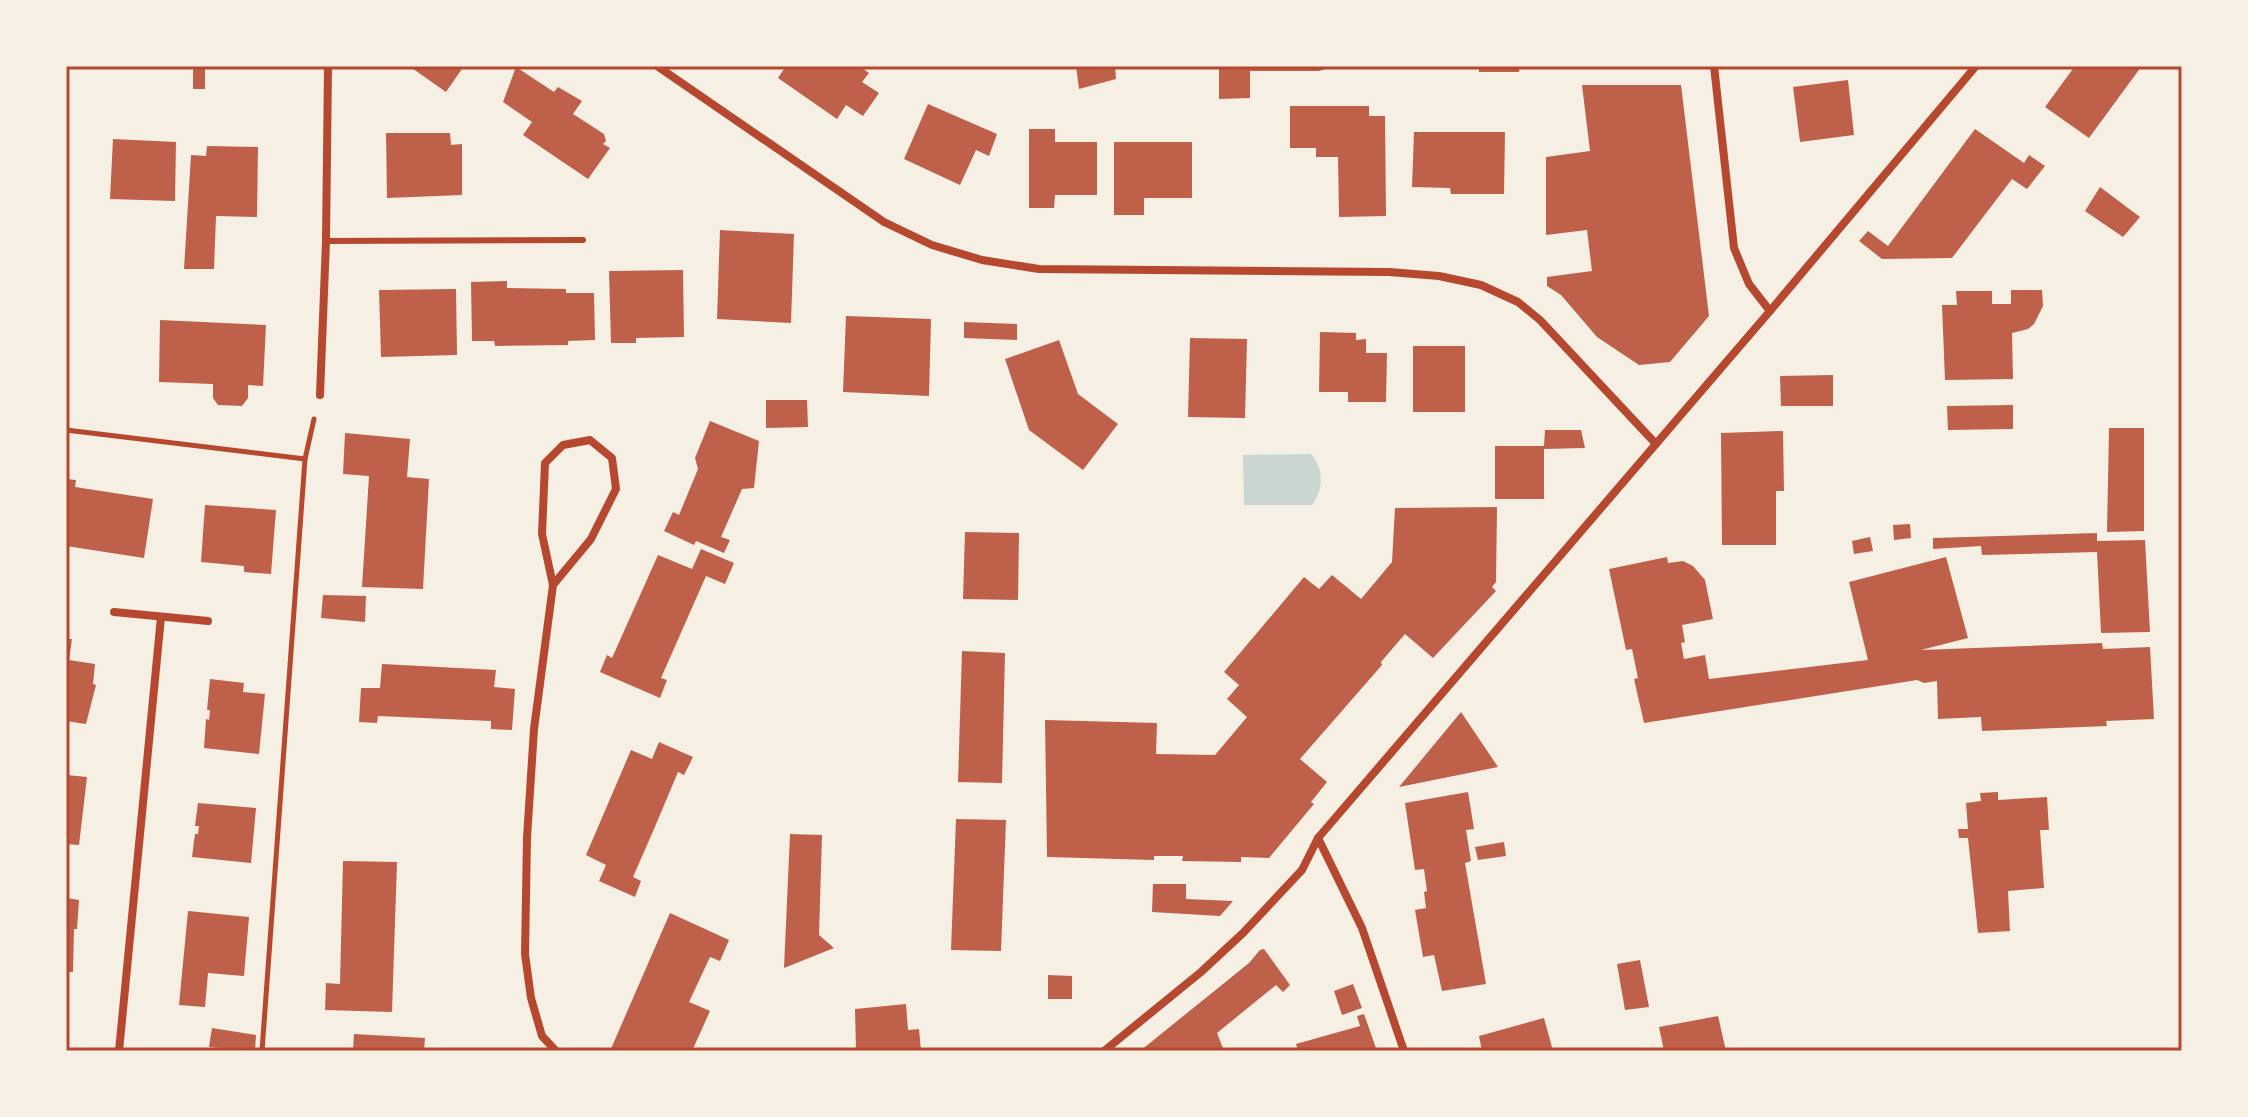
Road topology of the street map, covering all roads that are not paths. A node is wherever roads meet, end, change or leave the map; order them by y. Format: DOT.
graph roads {
  1 [pos="328,66"];
  2 [pos="657,66"];
  3 [pos="1714,66"];
  4 [pos="1976,66"];
  5 [pos="583,240"];
  6 [pos="326,241"];
  7 [pos="1770,311"];
  8 [pos="320,395"];
  9 [pos="1656,444"];
  10 [pos="553,585"];
  11 [pos="114,612"];
  12 [pos="161,617"];
  13 [pos="208,621"];
  14 [pos="1318,838"];
  15 [pos="119,1051"];
  16 [pos="556,1051"];
  17 [pos="1104,1051"];
  18 [pos="1404,1051"];
  1 -- 6 [label="street"];
  2 -- 9 [label="street"];
  3 -- 7 [label="street"];
  4 -- 7 [label="street"];
  5 -- 6 [label="lane"];
  6 -- 8 [label="street"];
  7 -- 9 [label="street"];
  9 -- 14 [label="street"];
  10 -- 10 [label="street"];
  10 -- 16 [label="street"];
  11 -- 12 [label="street"];
  12 -- 13 [label="street"];
  12 -- 15 [label="street"];
  14 -- 17 [label="street"];
  14 -- 18 [label="street"];
}
